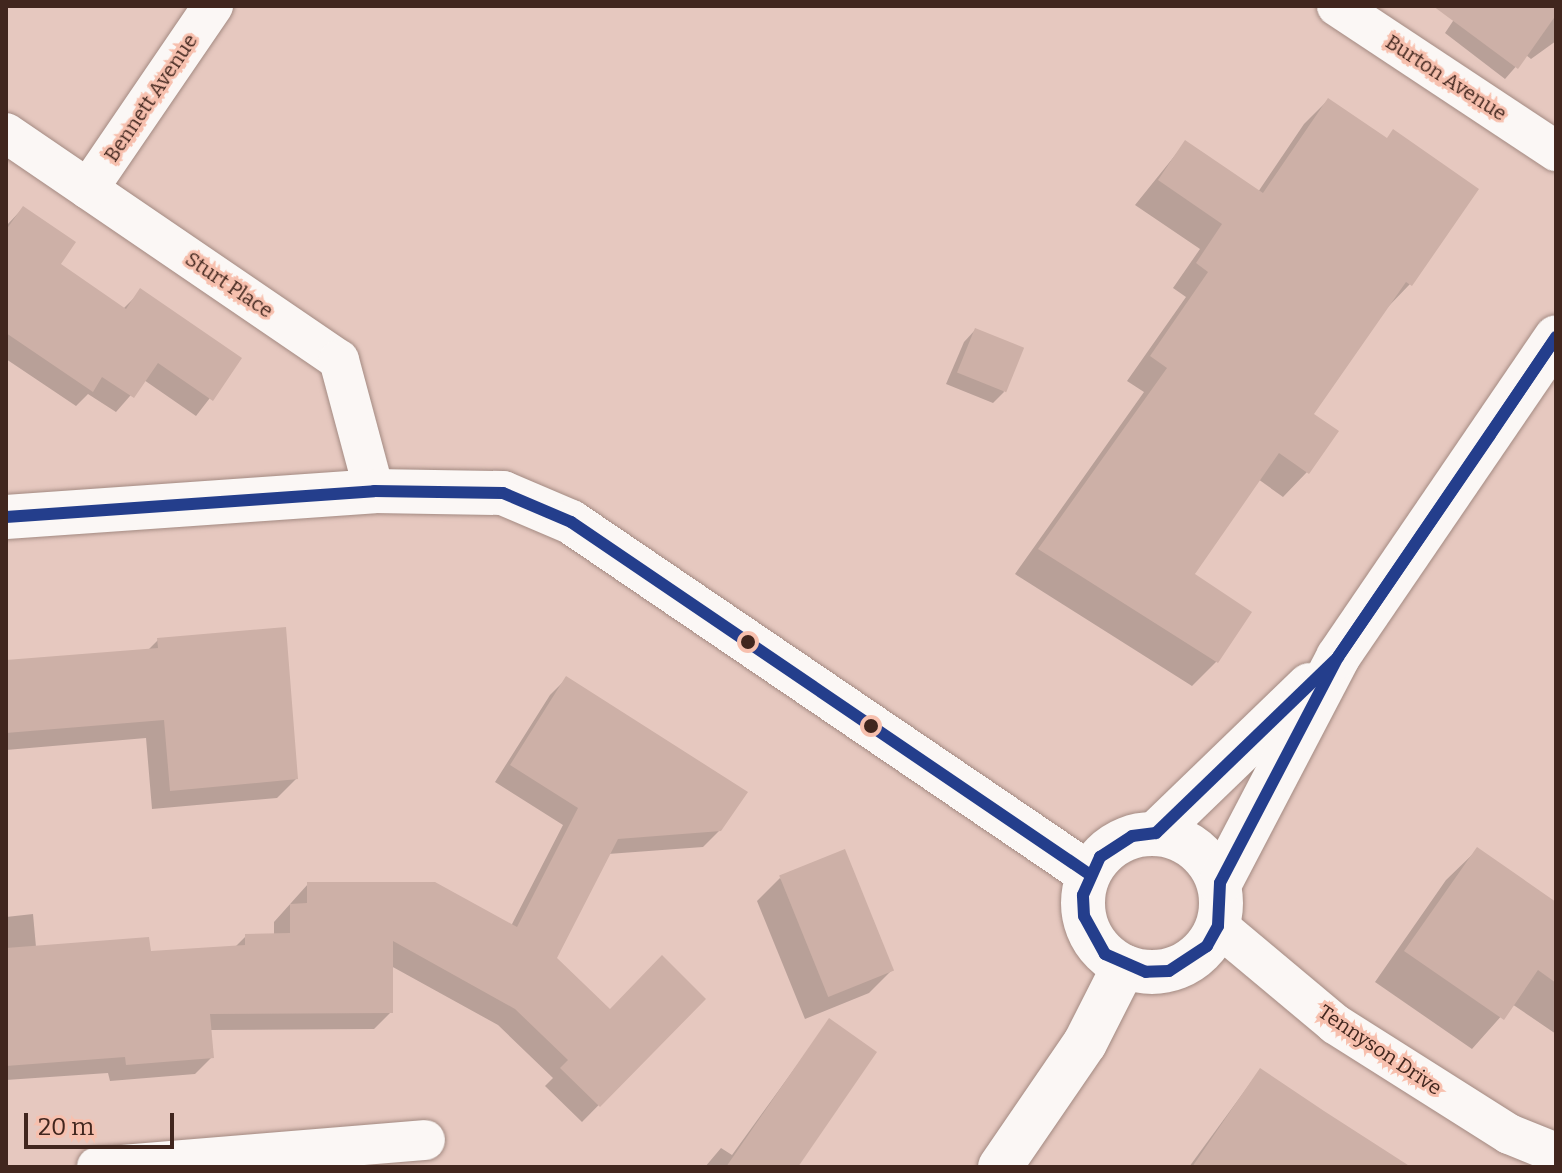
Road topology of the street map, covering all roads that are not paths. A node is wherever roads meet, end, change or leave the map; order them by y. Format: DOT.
graph roads {
  1 [pos="213,6"];
  2 [pos="1337,6"];
  3 [pos="6,133"];
  4 [pos="1556,151"];
  5 [pos="88,189"];
  6 [pos="1556,337"];
  7 [pos="374,491"];
  8 [pos="6,517"];
  9 [pos="1338,657"];
  10 [pos="1156,833"];
  11 [pos="1089,874"];
  12 [pos="1220,883"];
  13 [pos="1218,926"];
  14 [pos="1124,966"];
  15 [pos="425,1140"];
  16 [pos="1556,1153"];
  17 [pos="97,1167"];
  18 [pos="1000,1167"];
  1 -- 5 [label="street, Bennett Avenue"];
  2 -- 4 [label="street, Burton Avenue"];
  3 -- 5 [label="street, Sturt Place"];
  5 -- 7 [label="street, Sturt Place"];
  6 -- 9 [label="street"];
  7 -- 8 [label="street"];
  7 -- 11 [label="street"];
  9 -- 10 [label="street"];
  9 -- 12 [label="street"];
  10 -- 11 [label="street"];
  10 -- 12 [label="street"];
  11 -- 14 [label="street"];
  12 -- 13 [label="street"];
  13 -- 14 [label="street"];
  13 -- 16 [label="street, Tennyson Drive"];
  14 -- 18 [label="street"];
  15 -- 17 [label="street"];
}
